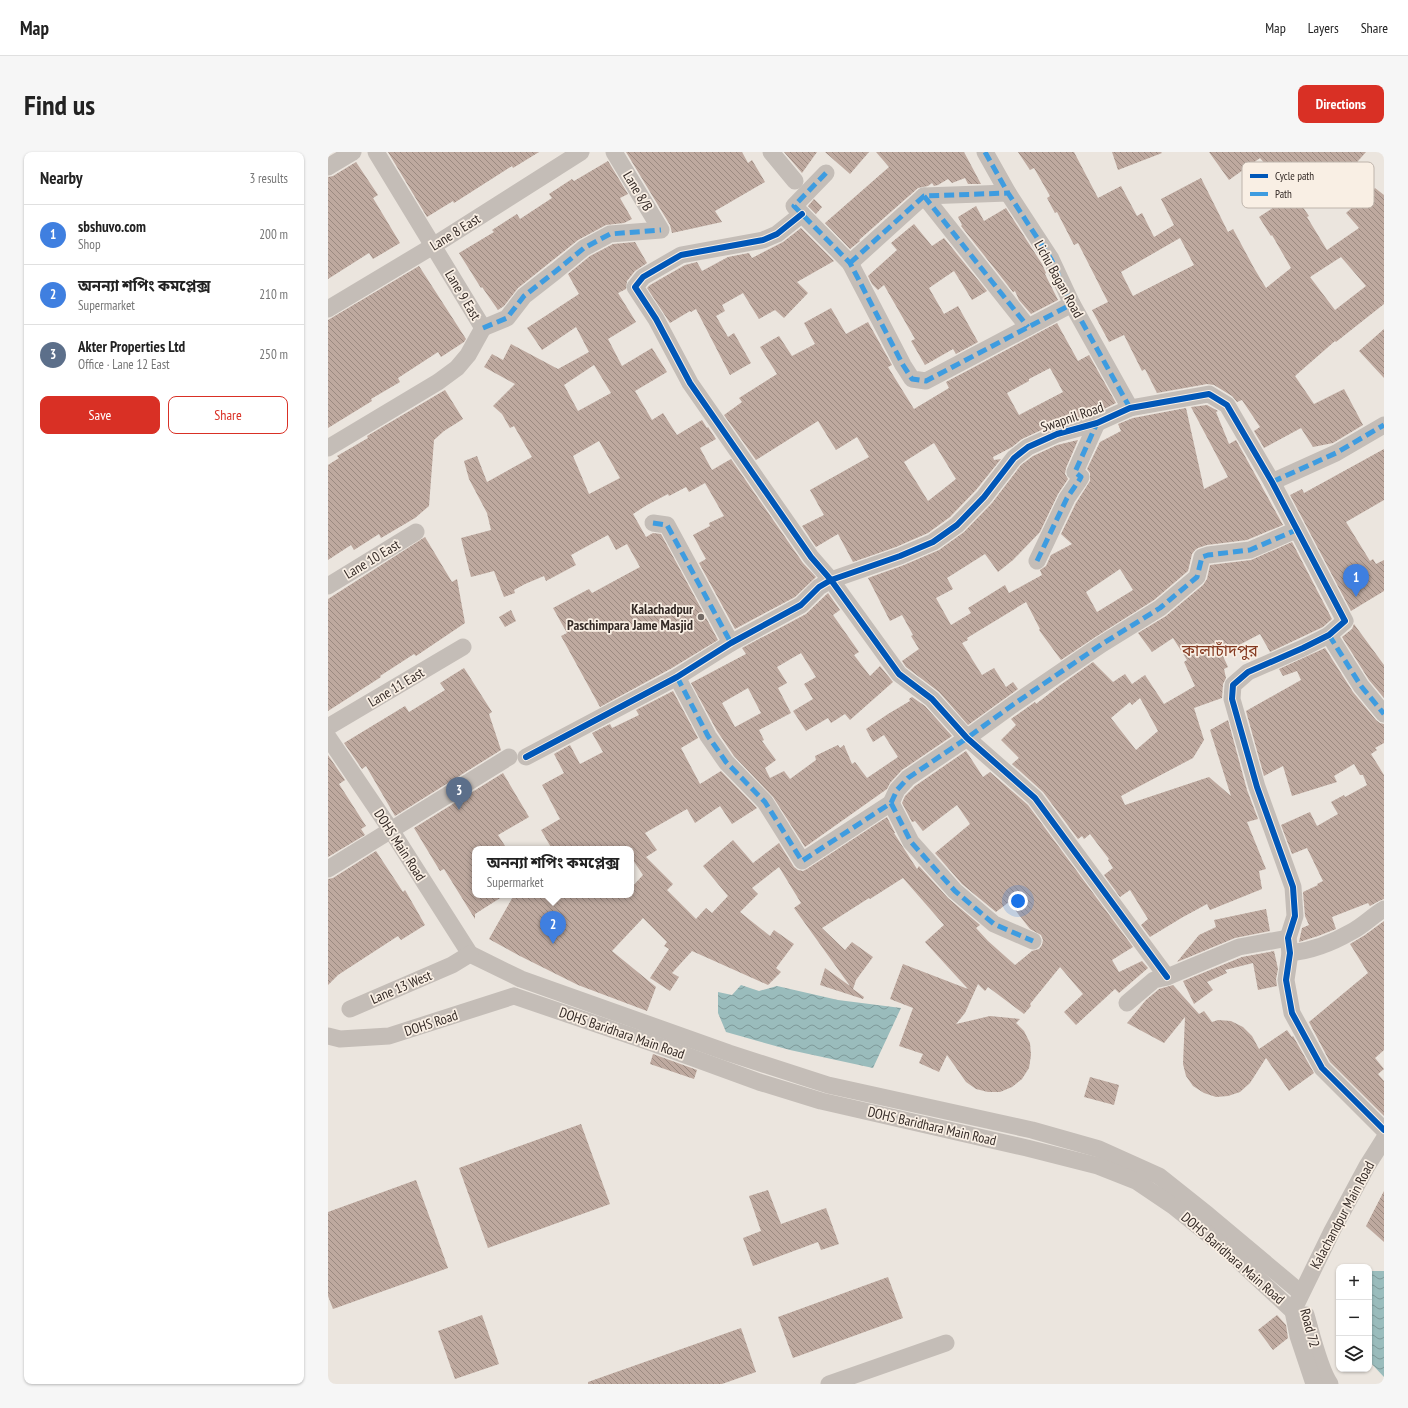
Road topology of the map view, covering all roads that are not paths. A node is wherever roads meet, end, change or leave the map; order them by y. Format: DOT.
graph roads {
  1 [pos="353,152"];
  2 [pos="376,152"];
  3 [pos="581,152"];
  4 [pos="614,152"];
  5 [pos="771,152"];
  6 [pos="985,152"];
  7 [pos="328,167"];
  8 [pos="826,173"];
  9 [pos="795,182"];
  10 [pos="1008,193"];
  11 [pos="924,196"];
  12 [pos="802,214"];
  13 [pos="433,246"];
  14 [pos="850,263"];
  15 [pos="1072,304"];
  16 [pos="328,309"];
  17 [pos="1028,327"];
  18 [pos="483,328"];
  19 [pos="1130,408"];
  20 [pos="1097,423"];
  21 [pos="1384,425"];
  22 [pos="328,448"];
  23 [pos="1272,482"];
  24 [pos="653,523"];
  25 [pos="1296,530"];
  26 [pos="416,532"];
  27 [pos="1037,561"];
  28 [pos="831,580"];
  29 [pos="328,586"];
  30 [pos="1329,635"];
  31 [pos="731,643"];
  32 [pos="463,646"];
  33 [pos="677,677"];
  34 [pos="1384,714"];
  35 [pos="328,727"];
  36 [pos="328,737"];
  37 [pos="968,738"];
  38 [pos="509,757"];
  39 [pos="526,757"];
  40 [pos="891,803"];
  41 [pos="390,830"];
  42 [pos="328,869"];
  43 [pos="1384,909"];
  44 [pos="1033,941"];
  45 [pos="1289,946"];
  46 [pos="470,954"];
  47 [pos="1167,977"];
  48 [pos="521,979"];
  49 [pos="514,996"];
  50 [pos="1127,1003"];
  51 [pos="350,1009"];
  52 [pos="328,1036"];
  53 [pos="1384,1130"];
  54 [pos="1384,1139"];
  55 [pos="1301,1293"];
  56 [pos="1293,1311"];
  57 [pos="1309,1326"];
  58 [pos="946,1343"];
  59 [pos="829,1384"];
  60 [pos="1314,1384"];
  61 [pos="1330,1384"];
  1 -- 7 [label="street"];
  2 -- 13 [label="street, Lane 9 East"];
  3 -- 13 [label="street, Lane 8 East"];
  4 -- 18 [label="street, Lane 8/B"];
  5 -- 9 [label="street"];
  6 -- 10 [label="street, Lichu Bagan Road"];
  8 -- 12 [label="street"];
  10 -- 11 [label="street"];
  10 -- 15 [label="street, Lichu Bagan Road"];
  11 -- 14 [label="street"];
  11 -- 17 [label="street"];
  12 -- 14 [label="street"];
  12 -- 28 [label="street"];
  13 -- 16 [label="street, Lane 8 East"];
  13 -- 18 [label="street, Lane 9 East"];
  14 -- 17 [label="street"];
  15 -- 17 [label="street"];
  15 -- 19 [label="street, Lichu Bagan Road"];
  18 -- 22 [label="street, Lane 9 East"];
  19 -- 20 [label="street, Swapnil Road"];
  19 -- 23 [label="street, Swapnil Road"];
  20 -- 27 [label="street"];
  20 -- 28 [label="street, Swapnil Road"];
  21 -- 23 [label="street"];
  23 -- 25 [label="street, Swapnil Road"];
  24 -- 31 [label="street"];
  25 -- 30 [label="street, Swapnil Road"];
  25 -- 37 [label="street"];
  26 -- 29 [label="street, Lane 10 East"];
  28 -- 31 [label="street, Swapnil Road"];
  28 -- 37 [label="street"];
  30 -- 34 [label="street"];
  30 -- 45 [label="street"];
  31 -- 33 [label="street, Swapnil Road"];
  32 -- 35 [label="street, Lane 11 East"];
  33 -- 39 [label="street, Swapnil Road"];
  33 -- 40 [label="street"];
  36 -- 41 [label="street, DOHS Main Road"];
  37 -- 40 [label="street"];
  37 -- 47 [label="street"];
  38 -- 41 [label="street"];
  40 -- 44 [label="street"];
  41 -- 42 [label="street"];
  41 -- 46 [label="street, DOHS Main Road"];
  43 -- 45 [label="street"];
  45 -- 47 [label="street"];
  45 -- 53 [label="street"];
  46 -- 48 [label="street, DOHS Baridhara Main Road"];
  46 -- 51 [label="street, Lane 13 West"];
  47 -- 50 [label="street"];
  48 -- 49 [label="street"];
  48 -- 55 [label="street, DOHS Baridhara Main Road"];
  49 -- 52 [label="street, DOHS Road"];
  49 -- 56 [label="street, DOHS Baridhara Main Road"];
  54 -- 55 [label="street, Kalachandpur Main Road"];
  55 -- 56 [label="street, Road 72"];
  55 -- 57 [label="street, Road 72"];
  56 -- 57 [label="street, DOHS Baridhara Main Road"];
  56 -- 60 [label="street, Road 72"];
  57 -- 61 [label="street, Road 72"];
  58 -- 59 [label="street"];
}
